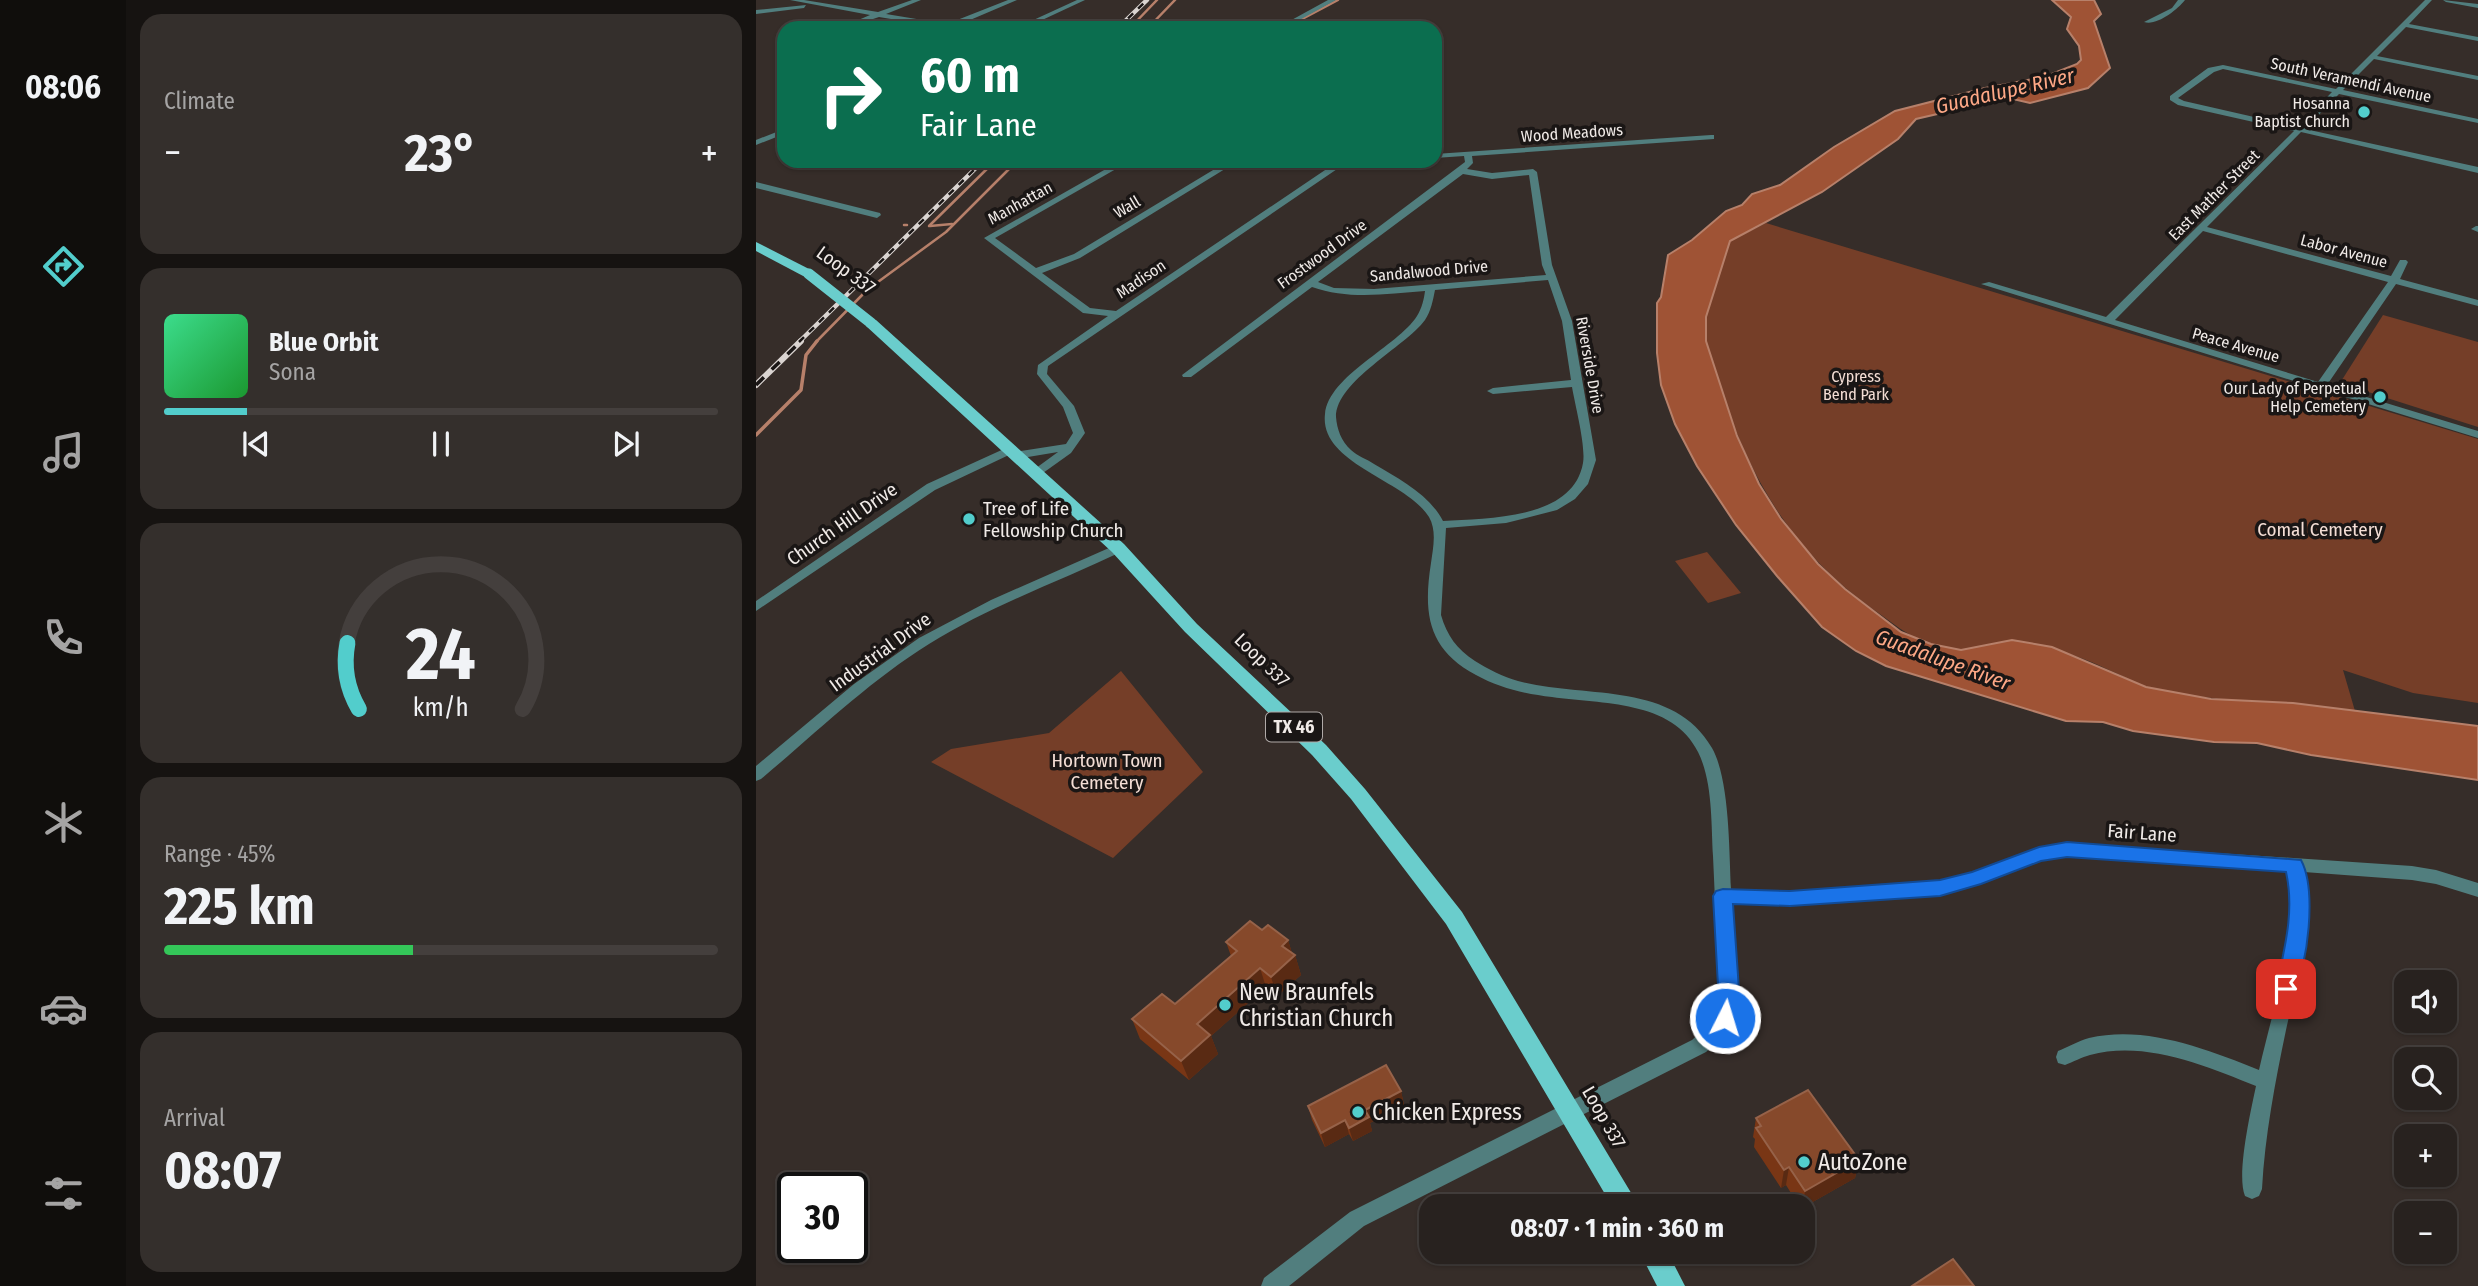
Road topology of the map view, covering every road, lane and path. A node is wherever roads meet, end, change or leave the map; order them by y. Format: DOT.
graph roads {
  1 [pos="793,0"];
  2 [pos="822,0"];
  3 [pos="918,0"];
  4 [pos="1014,0"];
  5 [pos="1082,0"];
  6 [pos="1333,0"];
  7 [pos="2182,0"];
  8 [pos="2429,0"];
  9 [pos="2446,0"];
  10 [pos="813,3"];
  11 [pos="2478,6"];
  12 [pos="756,12"];
  13 [pos="878,15"];
  14 [pos="861,21"];
  15 [pos="917,21"];
  16 [pos="962,21"];
  17 [pos="1034,21"];
  18 [pos="1293,21"];
  19 [pos="2147,22"];
  20 [pos="2404,25"];
  21 [pos="2478,39"];
  22 [pos="2373,57"];
  23 [pos="2478,78"];
  24 [pos="2338,92"];
  25 [pos="2478,121"];
  26 [pos="2298,130"];
  27 [pos="777,134"];
  28 [pos="1711,137"];
  29 [pos="756,143"];
  30 [pos="1468,154"];
  31 [pos="1442,156"];
  32 [pos="2473,167"];
  33 [pos="1114,168"];
  34 [pos="1222,168"];
  35 [pos="1335,168"];
  36 [pos="1461,171"];
  37 [pos="756,185"];
  38 [pos="877,215"];
  39 [pos="2201,228"];
  40 [pos="756,246"];
  41 [pos="2403,262"];
  42 [pos="1034,272"];
  43 [pos="1550,277"];
  44 [pos="2394,280"];
  45 [pos="1310,283"];
  46 [pos="1986,284"];
  47 [pos="1432,287"];
  48 [pos="2478,303"];
  49 [pos="1117,314"];
  50 [pos="2108,321"];
  51 [pos="1186,374"];
  52 [pos="1578,383"];
  53 [pos="2322,386"];
  54 [pos="1493,391"];
  55 [pos="2478,435"];
  56 [pos="1069,447"];
  57 [pos="1013,452"];
  58 [pos="1036,474"];
  59 [pos="1439,525"];
  60 [pos="1118,548"];
  61 [pos="756,607"];
  62 [pos="756,775"];
  63 [pos="2294,865"];
  64 [pos="2478,890"];
  65 [pos="1723,896"];
  66 [pos="2065,1057"];
  67 [pos="2266,1081"];
  68 [pos="1570,1111"];
  69 [pos="2252,1189"];
  70 [pos="1619,1194"];
  71 [pos="1659,1264"];
  72 [pos="1272,1286"];
  73 [pos="1672,1286"];
  1 -- 10 [label="street"];
  2 -- 10 [label="street"];
  3 -- 13 [label="street"];
  4 -- 16 [label="street"];
  5 -- 17 [label="street"];
  6 -- 18 [label="street"];
  7 -- 19 [label="street"];
  8 -- 20 [label="street, East Mather Street"];
  9 -- 11 [label="street"];
  10 -- 12 [label="street"];
  10 -- 13 [label="street"];
  13 -- 14 [label="street"];
  13 -- 15 [label="street"];
  20 -- 21 [label="street"];
  20 -- 22 [label="street, East Mather Street"];
  22 -- 23 [label="street"];
  22 -- 24 [label="street, East Mather Street"];
  24 -- 25 [label="street, South Veramendi Avenue"];
  24 -- 26 [label="street, East Mather Street"];
  24 -- 26 [label="street, South Veramendi Avenue"];
  26 -- 32 [label="street"];
  26 -- 39 [label="street, East Mather Street"];
  27 -- 29 [label="street"];
  28 -- 30 [label="street, Wood Meadows"];
  30 -- 31 [label="street, Wood Meadows"];
  30 -- 36 [label="street"];
  33 -- 42 [label="street, Manhattan"];
  34 -- 42 [label="street, Wall"];
  35 -- 49 [label="street, Madison"];
  36 -- 43 [label="street, Riverside Drive"];
  36 -- 45 [label="street, Frostwood Drive"];
  37 -- 38 [label="street"];
  39 -- 44 [label="street, Labor Avenue"];
  39 -- 50 [label="street, East Mather Street"];
  40 -- 57 [label="main road, Loop 337 / TX 46, bridge"];
  41 -- 44 [label="street"];
  42 -- 49 [label="street, Manhattan"];
  43 -- 47 [label="street, Sandalwood Drive"];
  43 -- 52 [label="street, Riverside Drive"];
  44 -- 48 [label="street, Labor Avenue"];
  44 -- 53 [label="street"];
  45 -- 47 [label="street, Sandalwood Drive"];
  45 -- 51 [label="street, Frostwood Drive"];
  46 -- 50 [label="street, Peace Avenue"];
  47 -- 59 [label="street"];
  49 -- 56 [label="street, Madison"];
  50 -- 53 [label="street, Peace Avenue"];
  52 -- 54 [label="street"];
  52 -- 59 [label="street, Riverside Drive"];
  53 -- 55 [label="street, Peace Avenue"];
  56 -- 57 [label="street"];
  56 -- 58 [label="street"];
  57 -- 58 [label="main road, Loop 337 / TX 46"];
  57 -- 61 [label="street, Church Hill Drive"];
  58 -- 60 [label="main road, Loop 337 / TX 46"];
  59 -- 65 [label="street"];
  60 -- 62 [label="street, Industrial Drive"];
  60 -- 68 [label="main road, Loop 337 / TX 46"];
  63 -- 64 [label="street, Fair Lane"];
  63 -- 65 [label="street, Fair Lane"];
  63 -- 67 [label="street"];
  65 -- 68 [label="street"];
  66 -- 67 [label="street"];
  67 -- 69 [label="street"];
  68 -- 70 [label="main road, Loop 337 / TX 46"];
  68 -- 72 [label="street"];
  71 -- 73 [label="main road"];
}
